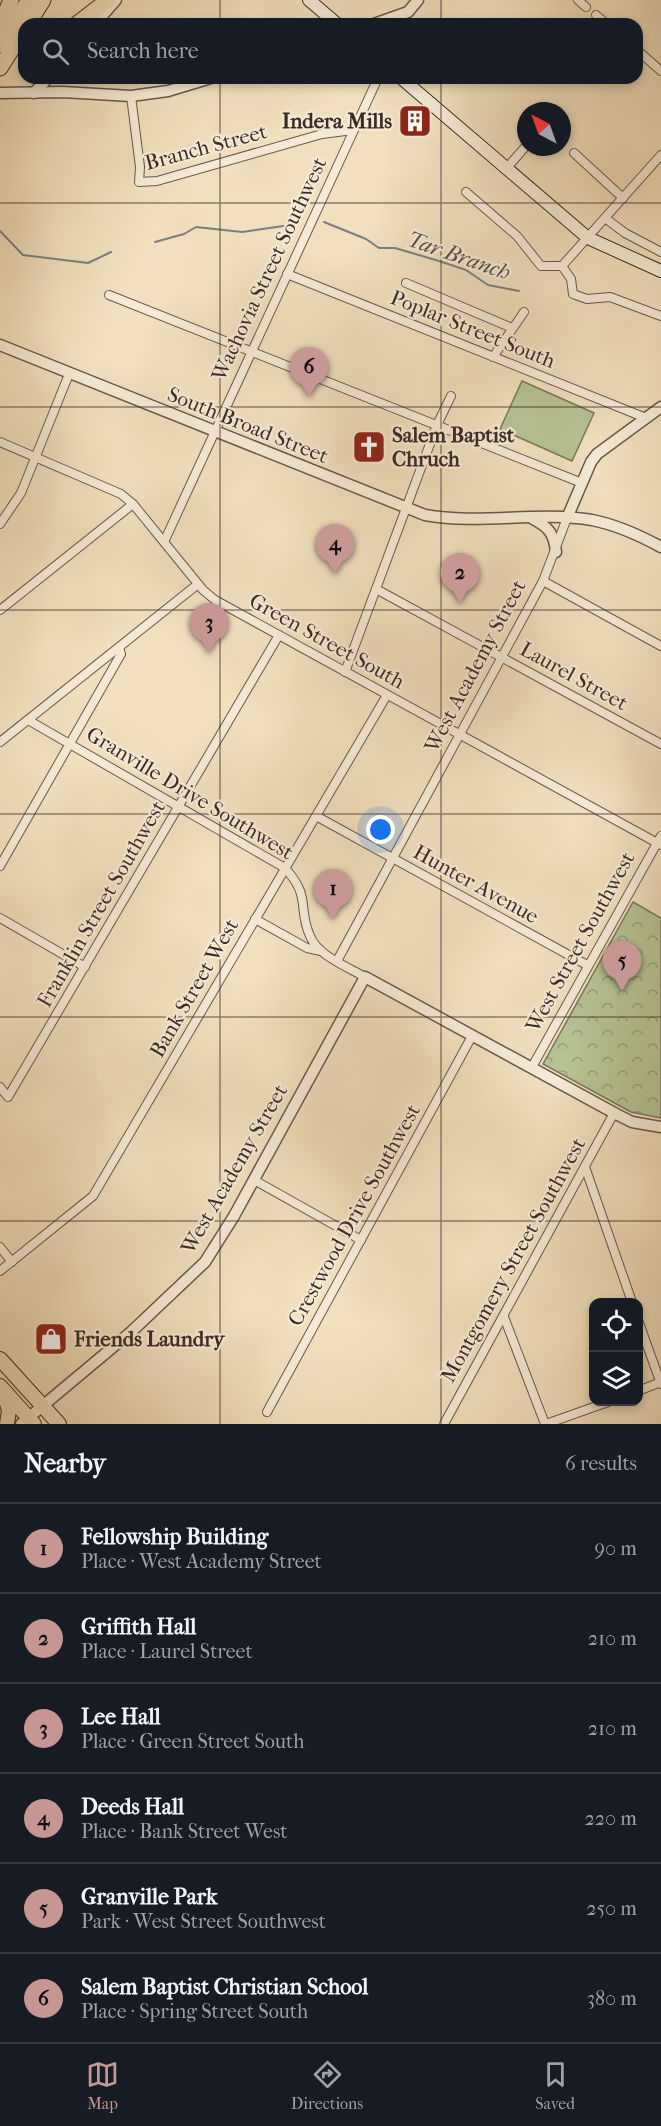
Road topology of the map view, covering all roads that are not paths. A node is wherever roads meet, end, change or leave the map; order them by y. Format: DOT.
graph roads {
  1 [pos="11,0"];
  2 [pos="28,0"];
  3 [pos="43,0"];
  4 [pos="108,0"];
  5 [pos="116,0"];
  6 [pos="309,0"];
  7 [pos="418,0"];
  8 [pos="578,0"];
  9 [pos="586,7"];
  10 [pos="408,12"];
  11 [pos="596,15"];
  12 [pos="32,18"];
  13 [pos="85,18"];
  14 [pos="100,18"];
  15 [pos="330,18"];
  16 [pos="391,18"];
  17 [pos="405,18"];
  18 [pos="600,18"];
  19 [pos="0,26"];
  20 [pos="18,40"];
  21 [pos="0,45"];
  22 [pos="643,55"];
  23 [pos="18,57"];
  24 [pos="0,68"];
  25 [pos="661,71"];
  26 [pos="0,76"];
  27 [pos="42,84"];
  28 [pos="191,84"];
  29 [pos="375,84"];
  30 [pos="408,84"];
  31 [pos="0,93"];
  32 [pos="34,93"];
  33 [pos="131,96"];
  34 [pos="353,130"];
  35 [pos="574,153"];
  36 [pos="517,156"];
  37 [pos="660,159"];
  38 [pos="506,169"];
  39 [pos="466,192"];
  40 [pos="623,198"];
  41 [pos="605,218"];
  42 [pos="588,238"];
  43 [pos="661,252"];
  44 [pos="562,266"];
  45 [pos="661,271"];
  46 [pos="287,274"];
  47 [pos="406,283"];
  48 [pos="109,295"];
  49 [pos="524,312"];
  50 [pos="661,316"];
  51 [pos="512,328"];
  52 [pos="0,345"];
  53 [pos="251,350"];
  54 [pos="493,357"];
  55 [pos="69,374"];
  56 [pos="451,396"];
  57 [pos="661,407"];
  58 [pos="646,418"];
  59 [pos="437,425"];
  60 [pos="213,432"];
  61 [pos="0,442"];
  62 [pos="36,457"];
  63 [pos="582,483"];
  64 [pos="133,504"];
  65 [pos="405,509"];
  66 [pos="567,518"];
  67 [pos="533,519"];
  68 [pos="0,524"];
  69 [pos="164,542"];
  70 [pos="661,547"];
  71 [pos="556,552"];
  72 [pos="543,581"];
  73 [pos="198,584"];
  74 [pos="376,589"];
  75 [pos="0,610"];
  76 [pos="279,635"];
  77 [pos="661,646"];
  78 [pos="119,648"];
  79 [pos="503,657"];
  80 [pos="345,672"];
  81 [pos="387,695"];
  82 [pos="27,720"];
  83 [pos="460,735"];
  84 [pos="0,742"];
  85 [pos="661,744"];
  86 [pos="70,745"];
  87 [pos="178,808"];
  88 [pos="316,816"];
  89 [pos="660,841"];
  90 [pos="393,859"];
  91 [pos="0,866"];
  92 [pos="285,868"];
  93 [pos="0,918"];
  94 [pos="255,919"];
  95 [pos="321,951"];
  96 [pos="337,961"];
  97 [pos="587,965"];
  98 [pos="85,968"];
  99 [pos="365,977"];
  100 [pos="472,1036"];
  101 [pos="531,1067"];
  102 [pos="0,1088"];
  103 [pos="614,1113"];
  104 [pos="661,1127"];
  105 [pos="585,1167"];
  106 [pos="254,1180"];
  107 [pos="361,1240"];
  108 [pos="0,1247"];
  109 [pos="12,1262"];
  110 [pos="0,1271"];
  111 [pos="631,1298"];
  112 [pos="504,1317"];
  113 [pos="643,1331"];
  114 [pos="0,1359"];
  115 [pos="661,1383"];
  116 [pos="0,1387"];
  117 [pos="643,1389"];
  118 [pos="42,1406"];
  119 [pos="594,1406"];
  120 [pos="267,1412"];
  121 [pos="28,1422"];
  122 [pos="8,1424"];
  123 [pos="59,1424"];
  124 [pos="444,1424"];
  125 [pos="545,1424"];
  1 -- 19 [label="highway"];
  2 -- 21 [label="highway"];
  3 -- 12 [label="highway"];
  4 -- 13 [label="highway"];
  5 -- 14 [label="street"];
  6 -- 15 [label="main road"];
  7 -- 10 [label="street"];
  8 -- 9 [label="street"];
  10 -- 16 [label="street"];
  10 -- 17 [label="street"];
  11 -- 18 [label="street"];
  20 -- 24 [label="highway"];
  22 -- 25 [label="street"];
  23 -- 26 [label="highway"];
  27 -- 32 [label="street"];
  28 -- 33 [label="street"];
  29 -- 34 [label="street, Wachovia Street Southwest"];
  30 -- 38 [label="main road"];
  31 -- 32 [label="street"];
  32 -- 33 [label="street"];
  33 -- 34 [label="street, Branch Street"];
  34 -- 46 [label="street, Wachovia Street Southwest"];
  35 -- 40 [label="street"];
  36 -- 38 [label="street"];
  37 -- 40 [label="street"];
  38 -- 42 [label="main road"];
  39 -- 44 [label="street"];
  40 -- 41 [label="street"];
  41 -- 42 [label="street"];
  41 -- 43 [label="street"];
  42 -- 44 [label="street"];
  42 -- 45 [label="main road"];
  44 -- 50 [label="street"];
  46 -- 53 [label="street, Wachovia Street Southwest"];
  46 -- 54 [label="street, Poplar Street South"];
  47 -- 51 [label="street"];
  48 -- 53 [label="street"];
  49 -- 51 [label="street"];
  51 -- 54 [label="street"];
  52 -- 55 [label="street, South Broad Street"];
  53 -- 59 [label="street"];
  53 -- 60 [label="street, Wachovia Street Southwest"];
  54 -- 58 [label="street, Poplar Street South"];
  55 -- 60 [label="street, South Broad Street"];
  55 -- 62 [label="street"];
  56 -- 59 [label="street"];
  57 -- 58 [label="street, West Academy Street"];
  58 -- 63 [label="street, West Academy Street"];
  59 -- 63 [label="street"];
  59 -- 65 [label="street"];
  60 -- 65 [label="street, South Broad Street"];
  60 -- 69 [label="street, Wachovia Street Southwest"];
  61 -- 62 [label="street, Green Street South"];
  62 -- 64 [label="street, Green Street South"];
  62 -- 68 [label="street"];
  63 -- 66 [label="street, West Academy Street"];
  64 -- 69 [label="street, Green Street South"];
  64 -- 75 [label="street"];
  65 -- 67 [label="street, South Broad Street"];
  65 -- 74 [label="street"];
  66 -- 67 [label="street, South Broad Street"];
  66 -- 70 [label="street, South Broad Street"];
  66 -- 71 [label="street, West Academy Street"];
  67 -- 71 [label="street"];
  69 -- 73 [label="street, Green Street South"];
  71 -- 72 [label="street, West Academy Street"];
  72 -- 77 [label="street"];
  72 -- 79 [label="street, West Academy Street"];
  73 -- 76 [label="street, Green Street South"];
  73 -- 78 [label="street"];
  74 -- 79 [label="street, Laurel Street"];
  74 -- 80 [label="street"];
  76 -- 80 [label="street, Green Street South"];
  76 -- 87 [label="street, Franklin Street Southwest"];
  78 -- 82 [label="street"];
  78 -- 86 [label="street"];
  79 -- 83 [label="street, West Academy Street"];
  79 -- 85 [label="street, Laurel Street"];
  80 -- 81 [label="street, Green Street South"];
  81 -- 83 [label="street, Green Street South"];
  81 -- 88 [label="street, Bank Street West"];
  82 -- 84 [label="street"];
  82 -- 86 [label="street, Granville Drive Southwest"];
  83 -- 89 [label="street, Green Street South"];
  83 -- 90 [label="street, West Academy Street"];
  86 -- 87 [label="street, Granville Drive Southwest"];
  86 -- 91 [label="street"];
  87 -- 92 [label="street, Granville Drive Southwest"];
  87 -- 98 [label="street, Franklin Street Southwest"];
  88 -- 90 [label="street, Hunter Avenue"];
  88 -- 92 [label="street, Bank Street West"];
  89 -- 97 [label="street, West Street Southwest"];
  90 -- 96 [label="street, West Academy Street"];
  90 -- 97 [label="street, Hunter Avenue"];
  92 -- 94 [label="street, Bank Street West"];
  92 -- 95 [label="street, Granville Drive Southwest"];
  93 -- 98 [label="street"];
  94 -- 95 [label="street"];
  94 -- 109 [label="street, Bank Street West"];
  95 -- 96 [label="street"];
  96 -- 99 [label="street"];
  97 -- 101 [label="street, West Street Southwest"];
  98 -- 102 [label="street, Franklin Street Southwest"];
  99 -- 100 [label="street"];
  99 -- 106 [label="street, West Academy Street"];
  100 -- 101 [label="street"];
  100 -- 107 [label="street, Crestwood Drive Southwest"];
  101 -- 103 [label="street"];
  103 -- 104 [label="street"];
  103 -- 105 [label="street, Montgomery Street Southwest"];
  105 -- 111 [label="street"];
  105 -- 112 [label="street, Montgomery Street Southwest"];
  106 -- 107 [label="street"];
  106 -- 118 [label="street, West Academy Street"];
  107 -- 120 [label="street, Crestwood Drive Southwest"];
  108 -- 109 [label="street"];
  109 -- 110 [label="street, Bank Street West"];
  112 -- 124 [label="street, Montgomery Street Southwest"];
  112 -- 125 [label="street"];
  113 -- 115 [label="street"];
  114 -- 118 [label="main road"];
  115 -- 117 [label="street"];
  116 -- 121 [label="main road"];
  116 -- 122 [label="main road"];
  118 -- 121 [label="street, West Academy Street"];
  118 -- 123 [label="main road"];
  119 -- 125 [label="street"];
}
